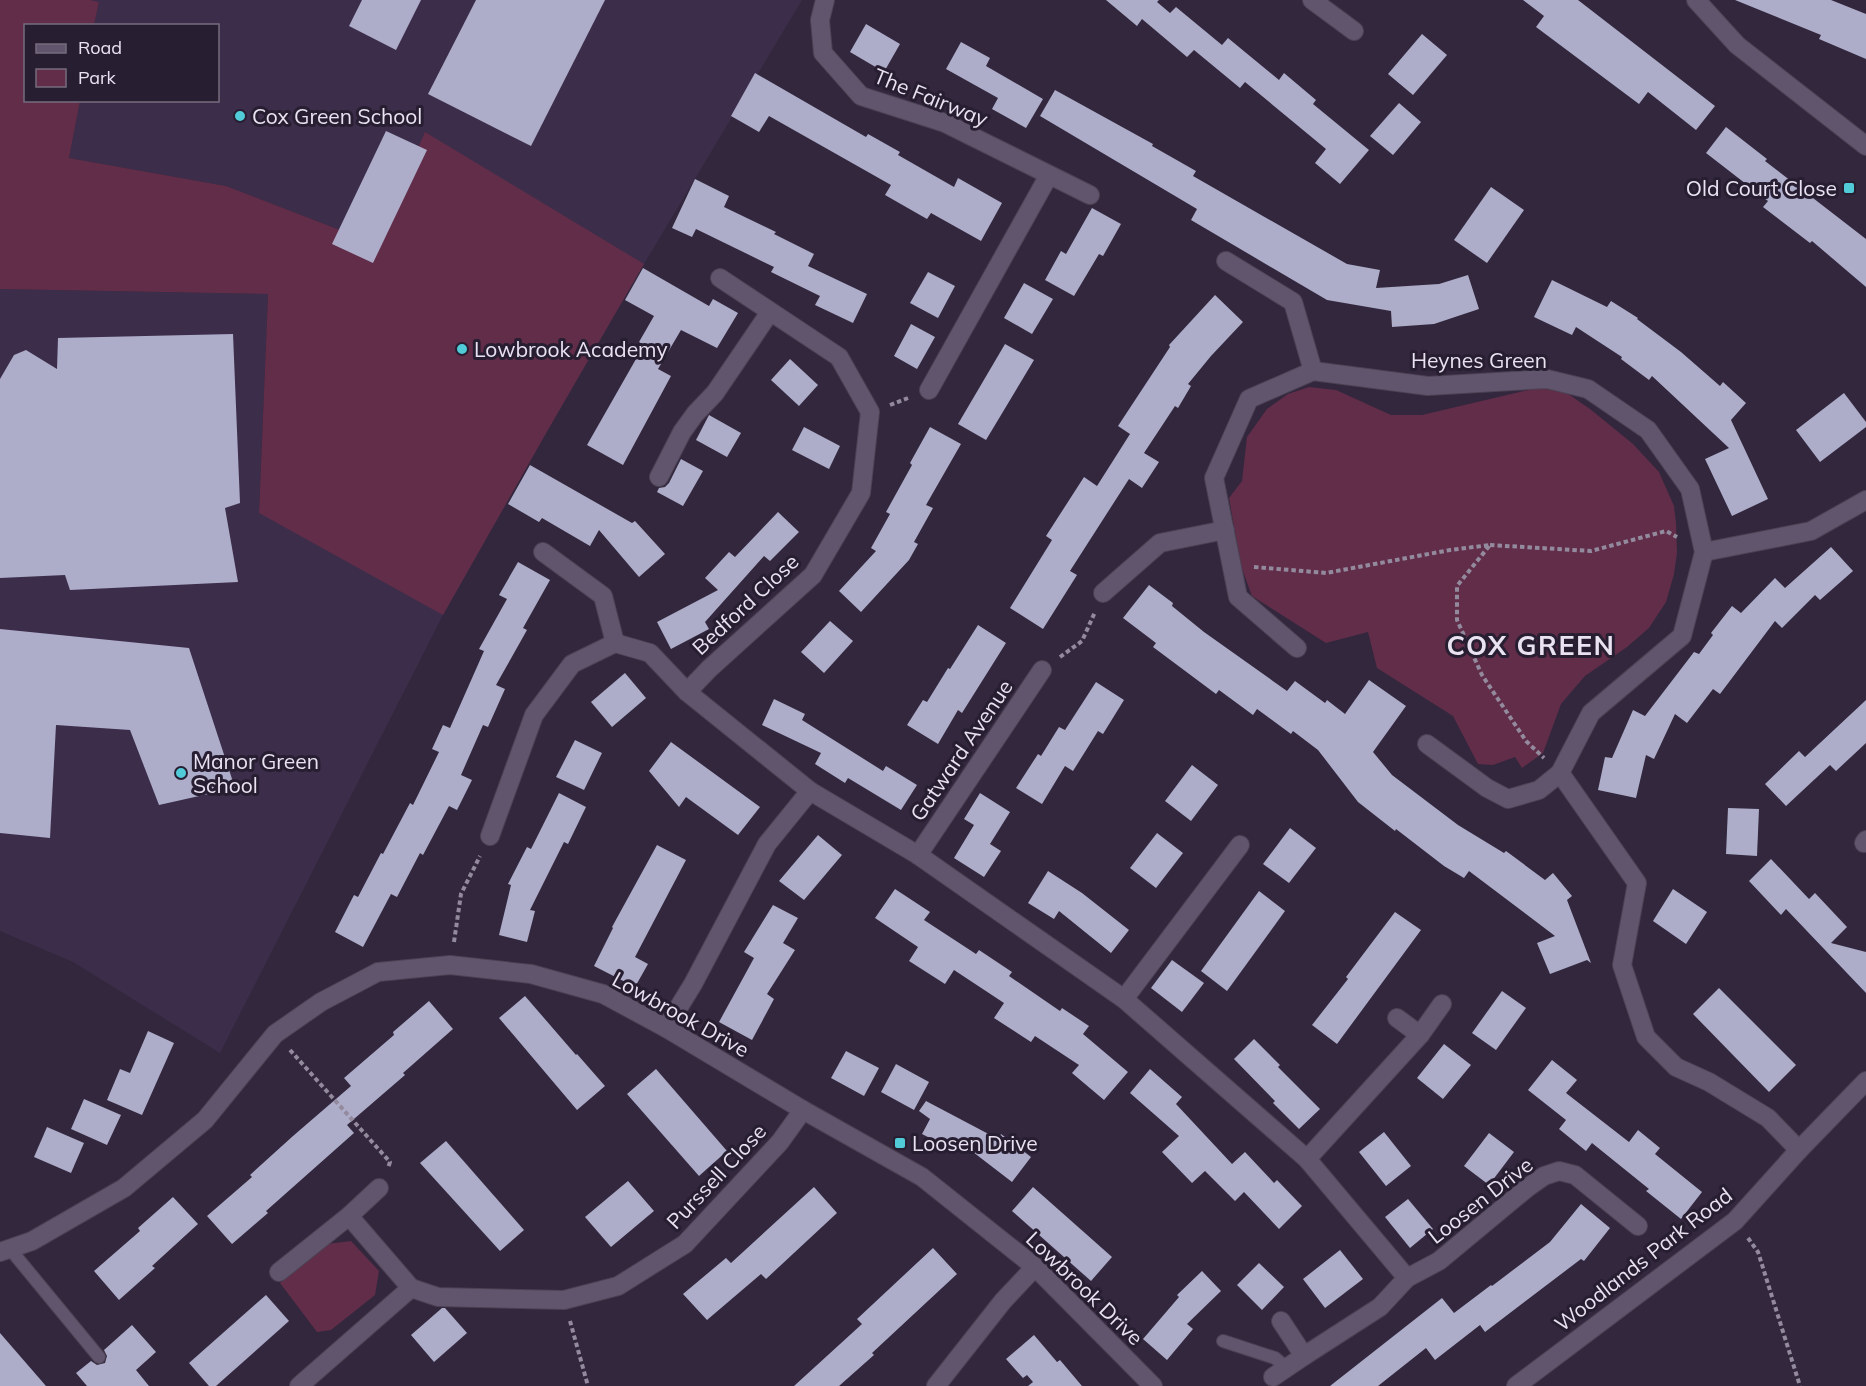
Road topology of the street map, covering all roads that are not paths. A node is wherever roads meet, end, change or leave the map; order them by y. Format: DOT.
graph roads {
  1 [pos="825,0"];
  2 [pos="1312,0"];
  3 [pos="1696,0"];
  4 [pos="1354,31"];
  5 [pos="1866,146"];
  6 [pos="1049,175"];
  7 [pos="1090,195"];
  8 [pos="1226,261"];
  9 [pos="720,278"];
  10 [pos="771,312"];
  11 [pos="1313,371"];
  12 [pos="929,390"];
  13 [pos="659,477"];
  14 [pos="1866,500"];
  15 [pos="1225,530"];
  16 [pos="543,552"];
  17 [pos="1704,552"];
  18 [pos="1103,593"];
  19 [pos="615,643"];
  20 [pos="1298,648"];
  21 [pos="1042,670"];
  22 [pos="687,692"];
  23 [pos="1427,744"];
  24 [pos="1560,773"];
  25 [pos="810,791"];
  26 [pos="489,836"];
  27 [pos="1240,844"];
  28 [pos="918,855"];
  29 [pos="1124,999"];
  30 [pos="1442,1004"];
  31 [pos="1397,1017"];
  32 [pos="666,1028"];
  33 [pos="1420,1035"];
  34 [pos="1866,1081"];
  35 [pos="803,1110"];
  36 [pos="1799,1150"];
  37 [pos="1307,1159"];
  38 [pos="379,1188"];
  39 [pos="349,1216"];
  40 [pos="1638,1226"];
  41 [pos="5,1251"];
  42 [pos="1035,1268"];
  43 [pos="279,1272"];
  44 [pos="1407,1278"];
  45 [pos="411,1288"];
  46 [pos="1281,1321"];
  47 [pos="1223,1341"];
  48 [pos="1304,1356"];
  49 [pos="99,1357"];
  50 [pos="1280,1372"];
  51 [pos="299,1386"];
  52 [pos="936,1386"];
  53 [pos="1154,1386"];
  54 [pos="1516,1386"];
  1 -- 6 [label="street, The Fairway"];
  2 -- 4 [label="street"];
  3 -- 5 [label="street"];
  6 -- 7 [label="street, The Fairway"];
  6 -- 12 [label="street"];
  8 -- 11 [label="street"];
  9 -- 10 [label="street"];
  10 -- 13 [label="street"];
  10 -- 22 [label="street, Bedford Close"];
  11 -- 15 [label="street"];
  11 -- 17 [label="street, Heynes Green"];
  14 -- 17 [label="street"];
  15 -- 18 [label="street"];
  15 -- 20 [label="street"];
  16 -- 19 [label="street"];
  17 -- 24 [label="street, Heynes Green"];
  19 -- 22 [label="street"];
  19 -- 26 [label="street"];
  21 -- 28 [label="street, Gatward Avenue"];
  22 -- 25 [label="street"];
  23 -- 24 [label="street, Heynes Green"];
  24 -- 36 [label="street"];
  25 -- 28 [label="street"];
  25 -- 32 [label="street"];
  27 -- 29 [label="street"];
  28 -- 29 [label="street"];
  29 -- 37 [label="street"];
  30 -- 33 [label="street"];
  31 -- 33 [label="street"];
  32 -- 35 [label="street, Lowbrook Drive"];
  32 -- 41 [label="street, Lowbrook Drive"];
  33 -- 37 [label="street"];
  34 -- 36 [label="street, Woodlands Park Road"];
  35 -- 42 [label="street, Lowbrook Drive"];
  35 -- 45 [label="street, Purssell Close"];
  36 -- 54 [label="street, Woodlands Park Road"];
  37 -- 44 [label="street"];
  38 -- 39 [label="street"];
  39 -- 43 [label="street"];
  39 -- 45 [label="street"];
  40 -- 44 [label="street, Loosen Drive"];
  41 -- 49 [label="lane"];
  42 -- 52 [label="street"];
  42 -- 53 [label="street, Lowbrook Drive"];
  44 -- 48 [label="street, Loosen Drive"];
  45 -- 51 [label="street"];
  46 -- 48 [label="street"];
  47 -- 50 [label="lane"];
  48 -- 50 [label="street, Loosen Drive"];
}
